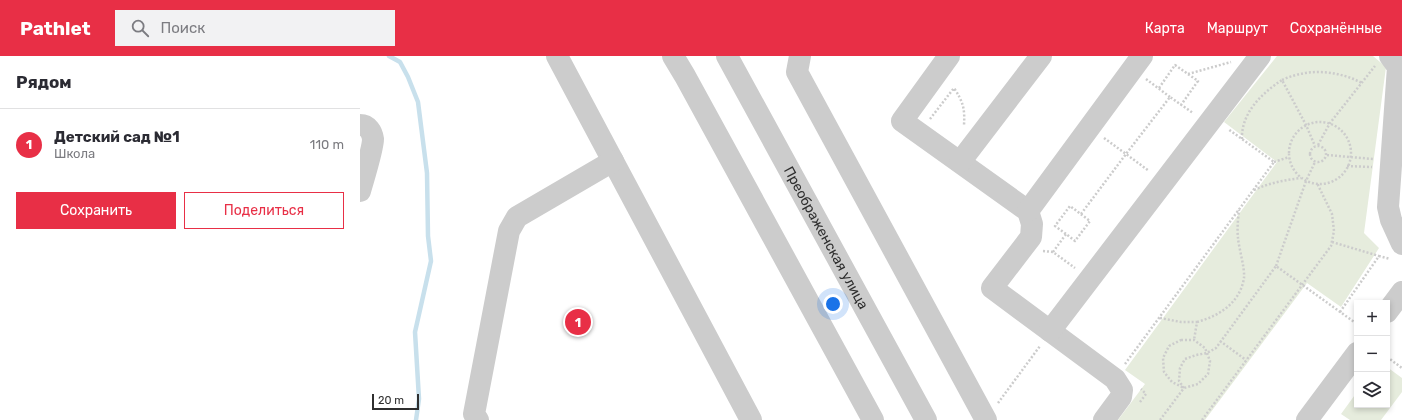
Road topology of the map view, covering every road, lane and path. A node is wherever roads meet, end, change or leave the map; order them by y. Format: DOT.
graph roads {
  1 [pos="557,56"];
  2 [pos="673,56"];
  3 [pos="727,56"];
  4 [pos="800,56"];
  5 [pos="949,56"];
  6 [pos="1041,56"];
  7 [pos="1260,56"];
  8 [pos="1384,59"];
  9 [pos="1232,62"];
  10 [pos="1137,63"];
  11 [pos="1188,74"];
  12 [pos="1282,80"];
  13 [pos="1362,83"];
  14 [pos="1159,88"];
  15 [pos="1170,97"];
  16 [pos="1181,104"];
  17 [pos="1211,121"];
  18 [pos="1330,123"];
  19 [pos="360,125"];
  20 [pos="1306,125"];
  21 [pos="1090,127"];
  22 [pos="920,133"];
  23 [pos="1242,139"];
  24 [pos="1316,146"];
  25 [pos="1126,154"];
  26 [pos="1327,155"];
  27 [pos="1289,157"];
  28 [pos="1351,157"];
  29 [pos="964,158"];
  30 [pos="613,161"];
  31 [pos="1274,162"];
  32 [pos="1315,162"];
  33 [pos="1391,164"];
  34 [pos="1347,166"];
  35 [pos="1302,178"];
  36 [pos="1164,182"];
  37 [pos="1306,182"];
  38 [pos="1317,183"];
  39 [pos="1253,190"];
  40 [pos="360,191"];
  41 [pos="1239,210"];
  42 [pos="1028,211"];
  43 [pos="1081,214"];
  44 [pos="1066,234"];
  45 [pos="1332,242"];
  46 [pos="1022,249"];
  47 [pos="1053,252"];
  48 [pos="1398,252"];
  49 [pos="1379,256"];
  50 [pos="1276,266"];
  51 [pos="1089,280"];
  52 [pos="1303,285"];
  53 [pos="1402,292"];
  54 [pos="1390,308"];
  55 [pos="1340,312"];
  56 [pos="1160,318"];
  57 [pos="1197,322"];
  58 [pos="1354,322"];
  59 [pos="1050,331"];
  60 [pos="1194,340"];
  61 [pos="1220,341"];
  62 [pos="1207,353"];
  63 [pos="1354,357"];
  64 [pos="1390,359"];
  65 [pos="1246,360"];
  66 [pos="1124,367"];
  67 [pos="1402,368"];
  68 [pos="1184,388"];
  69 [pos="991,414"];
  70 [pos="478,420"];
  71 [pos="751,420"];
  72 [pos="873,420"];
  73 [pos="926,420"];
  74 [pos="1104,420"];
  75 [pos="1160,420"];
  76 [pos="1202,420"];
  77 [pos="1307,420"];
  1 -- 30 [label="street"];
  2 -- 72 [label="street"];
  3 -- 73 [label="street, Преображенская улица"];
  4 -- 69 [label="street"];
  5 -- 22 [label="street"];
  6 -- 29 [label="street"];
  7 -- 17 [label="street"];
  8 -- 13 [label="path"];
  8 -- 33 [label="street"];
  9 -- 11 [label="path"];
  10 -- 14 [label="path"];
  10 -- 21 [label="street"];
  11 -- 14 [label="path"];
  11 -- 16 [label="path"];
  12 -- 13 [label="path"];
  12 -- 20 [label="path"];
  12 -- 23 [label="path"];
  13 -- 18 [label="path"];
  14 -- 15 [label="path"];
  15 -- 16 [label="path"];
  15 -- 25 [label="path"];
  16 -- 17 [label="path"];
  17 -- 23 [label="path"];
  17 -- 36 [label="street"];
  18 -- 20 [label="path"];
  18 -- 24 [label="path"];
  18 -- 28 [label="path"];
  19 -- 40 [label="street"];
  20 -- 24 [label="path"];
  20 -- 27 [label="path"];
  21 -- 25 [label="path"];
  21 -- 42 [label="street"];
  22 -- 29 [label="street"];
  22 -- 29 [label="path"];
  23 -- 31 [label="path"];
  24 -- 26 [label="path"];
  24 -- 32 [label="path"];
  25 -- 36 [label="path"];
  25 -- 43 [label="path"];
  26 -- 28 [label="path"];
  26 -- 32 [label="path"];
  27 -- 31 [label="path"];
  27 -- 35 [label="path"];
  28 -- 33 [label="path"];
  28 -- 34 [label="path"];
  29 -- 42 [label="street"];
  30 -- 70 [label="street"];
  30 -- 71 [label="street"];
  31 -- 39 [label="path"];
  32 -- 37 [label="path"];
  33 -- 34 [label="path"];
  33 -- 48 [label="street"];
  34 -- 38 [label="path"];
  35 -- 37 [label="path"];
  35 -- 39 [label="path"];
  36 -- 51 [label="street"];
  37 -- 38 [label="path"];
  37 -- 50 [label="path"];
  38 -- 45 [label="path"];
  39 -- 41 [label="path"];
  41 -- 56 [label="path"];
  41 -- 57 [label="path"];
  42 -- 46 [label="street"];
  43 -- 44 [label="path"];
  43 -- 44 [label="path"];
  44 -- 47 [label="path"];
  45 -- 49 [label="path"];
  45 -- 52 [label="path"];
  46 -- 47 [label="path"];
  46 -- 59 [label="street"];
  47 -- 51 [label="path"];
  48 -- 49 [label="path"];
  49 -- 55 [label="path"];
  50 -- 52 [label="path"];
  50 -- 61 [label="path"];
  51 -- 59 [label="street"];
  52 -- 55 [label="path"];
  52 -- 65 [label="path"];
  53 -- 54 [label="street"];
  55 -- 58 [label="path"];
  56 -- 57 [label="path"];
  56 -- 66 [label="path"];
  57 -- 60 [label="path"];
  59 -- 69 [label="path"];
  59 -- 74 [label="street"];
  60 -- 62 [label="path"];
  60 -- 68 [label="path"];
  61 -- 62 [label="path"];
  61 -- 65 [label="path"];
  62 -- 68 [label="path"];
  62 -- 68 [label="path"];
  63 -- 77 [label="street"];
  64 -- 67 [label="path"];
  65 -- 76 [label="path"];
  68 -- 75 [label="path"];
}
